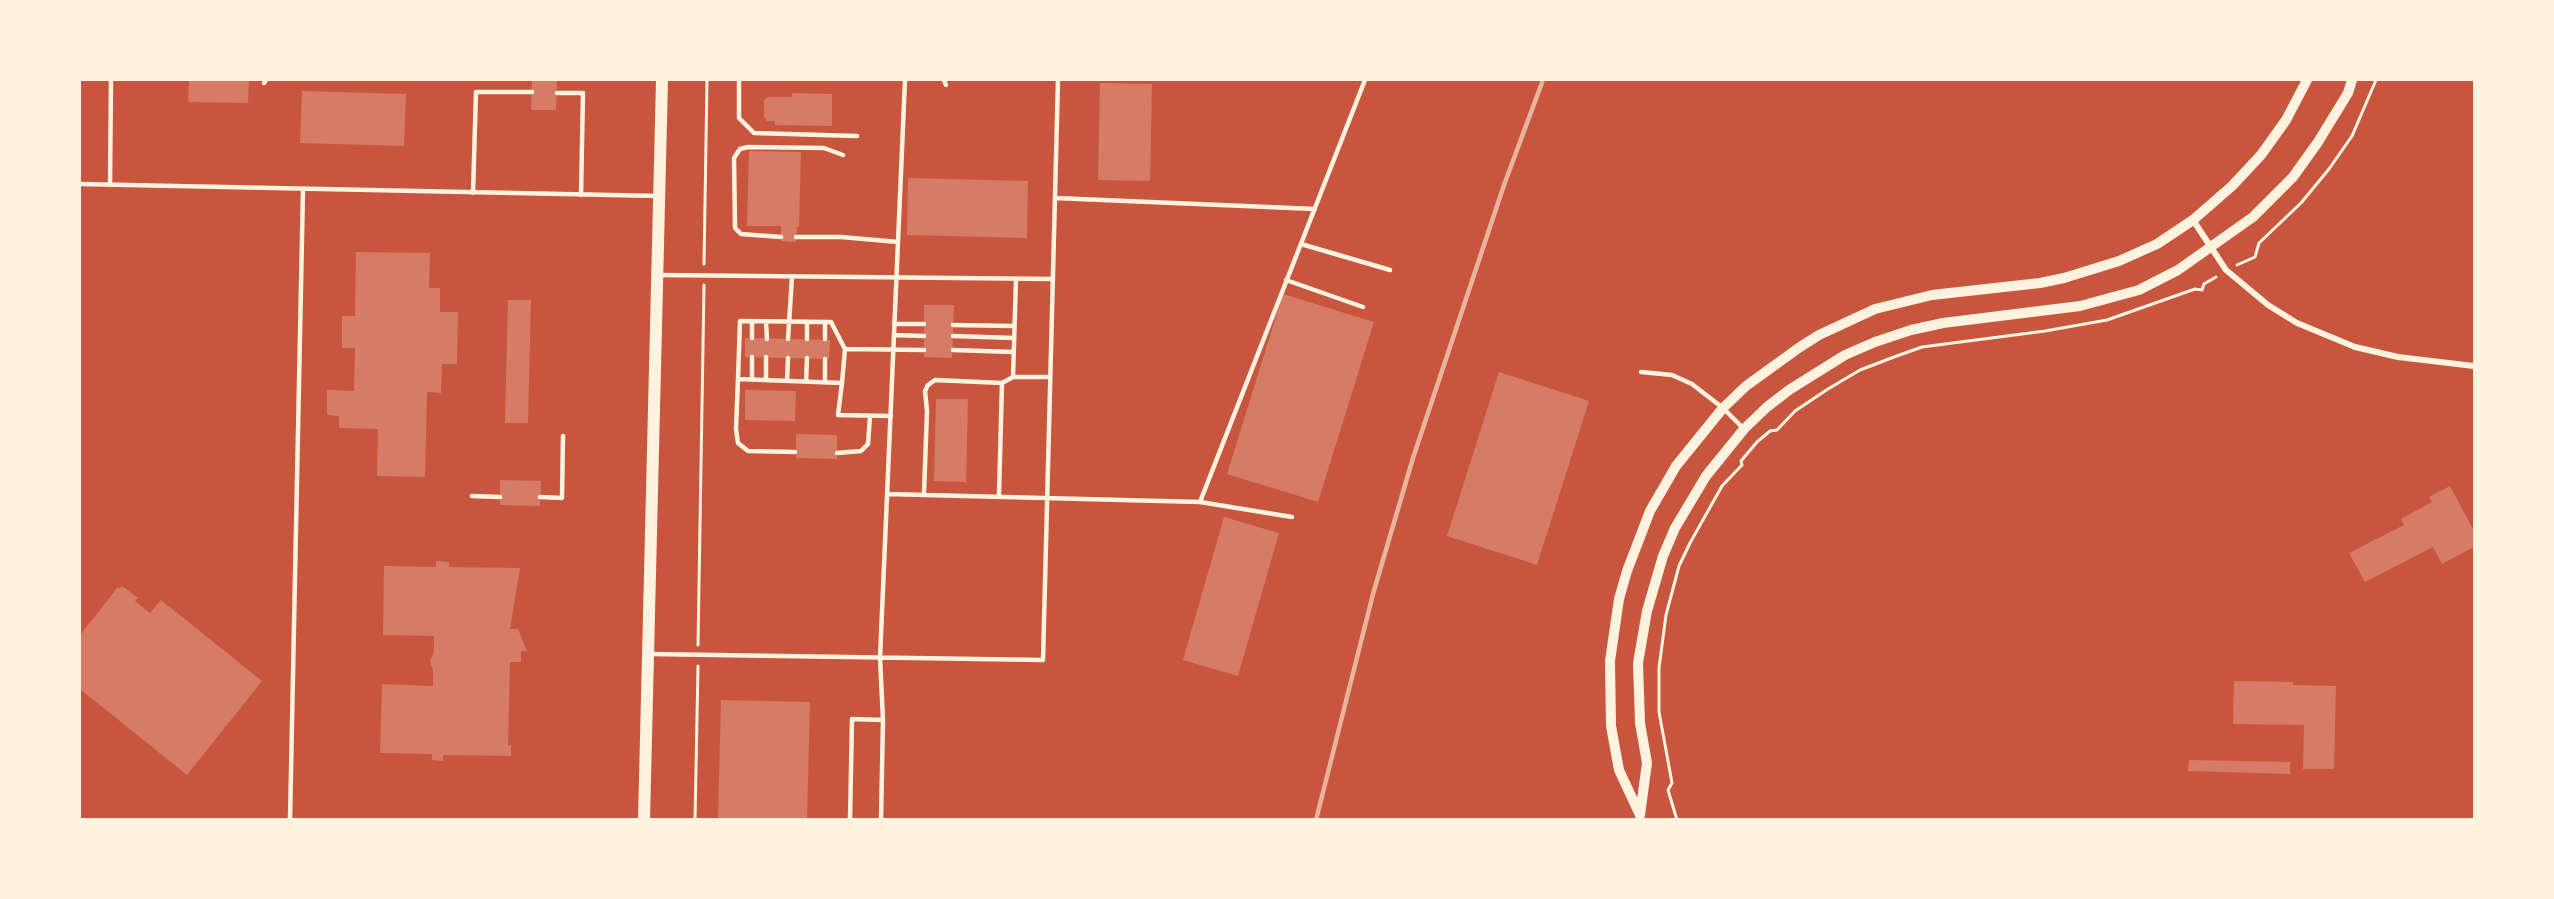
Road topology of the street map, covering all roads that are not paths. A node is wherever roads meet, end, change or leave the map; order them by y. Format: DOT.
graph roads {
  1 [pos="111,80"];
  2 [pos="662,80"];
  3 [pos="740,80"];
  4 [pos="905,80"];
  5 [pos="1058,80"];
  6 [pos="1365,80"];
  7 [pos="2307,80"];
  8 [pos="2352,80"];
  9 [pos="532,92"];
  10 [pos="557,93"];
  11 [pos="857,135"];
  12 [pos="843,155"];
  13 [pos="80,184"];
  14 [pos="110,185"];
  15 [pos="303,189"];
  16 [pos="473,193"];
  17 [pos="581,195"];
  18 [pos="659,196"];
  19 [pos="1055,198"];
  20 [pos="1315,209"];
  21 [pos="2193,220"];
  22 [pos="781,237"];
  23 [pos="796,237"];
  24 [pos="898,242"];
  25 [pos="1301,244"];
  26 [pos="2211,249"];
  27 [pos="1390,270"];
  28 [pos="657,275"];
  29 [pos="792,277"];
  30 [pos="896,278"];
  31 [pos="1016,279"];
  32 [pos="1053,279"];
  33 [pos="1287,280"];
  34 [pos="1363,307"];
  35 [pos="752,322"];
  36 [pos="766,322"];
  37 [pos="789,322"];
  38 [pos="807,322"];
  39 [pos="825,322"];
  40 [pos="894,324"];
  41 [pos="924,324"];
  42 [pos="953,325"];
  43 [pos="1014,326"];
  44 [pos="894,335"];
  45 [pos="924,336"];
  46 [pos="953,336"];
  47 [pos="752,338"];
  48 [pos="1014,338"];
  49 [pos="767,339"];
  50 [pos="788,339"];
  51 [pos="807,339"];
  52 [pos="825,339"];
  53 [pos="845,349"];
  54 [pos="893,350"];
  55 [pos="924,350"];
  56 [pos="953,350"];
  57 [pos="1013,352"];
  58 [pos="752,357"];
  59 [pos="766,357"];
  60 [pos="788,358"];
  61 [pos="807,358"];
  62 [pos="825,358"];
  63 [pos="2475,366"];
  64 [pos="1641,372"];
  65 [pos="1013,377"];
  66 [pos="1050,377"];
  67 [pos="738,379"];
  68 [pos="752,379"];
  69 [pos="766,380"];
  70 [pos="787,381"];
  71 [pos="806,382"];
  72 [pos="825,382"];
  73 [pos="842,383"];
  74 [pos="1002,383"];
  75 [pos="1723,408"];
  76 [pos="870,416"];
  77 [pos="891,416"];
  78 [pos="1744,429"];
  79 [pos="563,436"];
  80 [pos="795,452"];
  81 [pos="837,453"];
  82 [pos="887,494"];
  83 [pos="924,494"];
  84 [pos="999,495"];
  85 [pos="472,496"];
  86 [pos="1047,496"];
  87 [pos="500,497"];
  88 [pos="540,498"];
  89 [pos="1200,502"];
  90 [pos="1292,517"];
  91 [pos="647,654"];
  92 [pos="880,657"];
  93 [pos="883,720"];
  94 [pos="1640,817"];
  95 [pos="290,819"];
  96 [pos="644,819"];
  97 [pos="850,819"];
  98 [pos="881,819"];
  1 -- 14 [label="lane"];
  2 -- 18 [label="main road"];
  3 -- 11 [label="lane"];
  4 -- 24 [label="lane"];
  5 -- 19 [label="lane"];
  6 -- 20 [label="lane"];
  7 -- 21 [label="street"];
  8 -- 26 [label="street"];
  9 -- 16 [label="lane"];
  10 -- 17 [label="lane"];
  12 -- 22 [label="lane"];
  13 -- 14 [label="lane"];
  14 -- 15 [label="lane"];
  15 -- 16 [label="lane"];
  15 -- 95 [label="lane"];
  16 -- 17 [label="lane"];
  17 -- 18 [label="lane"];
  18 -- 28 [label="main road"];
  19 -- 20 [label="lane"];
  19 -- 32 [label="lane"];
  20 -- 25 [label="lane"];
  21 -- 26 [label="street"];
  21 -- 75 [label="street"];
  23 -- 24 [label="lane"];
  24 -- 30 [label="lane"];
  25 -- 27 [label="lane"];
  25 -- 33 [label="lane"];
  26 -- 63 [label="street"];
  26 -- 78 [label="street"];
  28 -- 29 [label="lane"];
  28 -- 91 [label="main road"];
  29 -- 30 [label="lane"];
  29 -- 37 [label="lane"];
  30 -- 31 [label="lane"];
  30 -- 40 [label="lane"];
  31 -- 32 [label="lane"];
  31 -- 43 [label="lane"];
  32 -- 66 [label="lane"];
  33 -- 34 [label="lane"];
  33 -- 89 [label="lane"];
  35 -- 36 [label="lane"];
  35 -- 47 [label="lane"];
  35 -- 67 [label="lane"];
  36 -- 37 [label="lane"];
  36 -- 49 [label="lane"];
  37 -- 38 [label="lane"];
  37 -- 50 [label="lane"];
  38 -- 39 [label="lane"];
  38 -- 51 [label="lane"];
  39 -- 52 [label="lane"];
  39 -- 53 [label="lane"];
  40 -- 41 [label="lane"];
  40 -- 44 [label="lane"];
  42 -- 43 [label="lane"];
  43 -- 48 [label="lane"];
  44 -- 45 [label="lane"];
  44 -- 54 [label="lane"];
  46 -- 48 [label="lane"];
  48 -- 57 [label="lane"];
  53 -- 54 [label="lane"];
  53 -- 73 [label="lane"];
  54 -- 55 [label="lane"];
  54 -- 77 [label="lane"];
  56 -- 57 [label="lane"];
  57 -- 65 [label="lane"];
  58 -- 68 [label="lane"];
  59 -- 69 [label="lane"];
  60 -- 70 [label="lane"];
  61 -- 71 [label="lane"];
  62 -- 72 [label="lane"];
  64 -- 75 [label="lane"];
  65 -- 66 [label="lane"];
  65 -- 74 [label="lane"];
  66 -- 86 [label="lane"];
  67 -- 68 [label="lane"];
  67 -- 80 [label="lane"];
  68 -- 69 [label="lane"];
  69 -- 70 [label="lane"];
  70 -- 71 [label="lane"];
  71 -- 72 [label="lane"];
  72 -- 73 [label="lane"];
  73 -- 76 [label="lane"];
  74 -- 83 [label="lane"];
  74 -- 84 [label="lane"];
  75 -- 78 [label="lane"];
  75 -- 94 [label="street"];
  76 -- 77 [label="lane"];
  76 -- 81 [label="lane"];
  77 -- 82 [label="lane"];
  78 -- 94 [label="street"];
  79 -- 88 [label="lane"];
  82 -- 83 [label="lane"];
  82 -- 92 [label="lane"];
  83 -- 84 [label="lane"];
  84 -- 86 [label="lane"];
  85 -- 87 [label="lane"];
  86 -- 89 [label="lane"];
  86 -- 92 [label="lane"];
  89 -- 90 [label="lane"];
  91 -- 92 [label="lane"];
  91 -- 96 [label="main road"];
  92 -- 93 [label="lane"];
  93 -- 97 [label="lane"];
  93 -- 98 [label="lane"];
}
